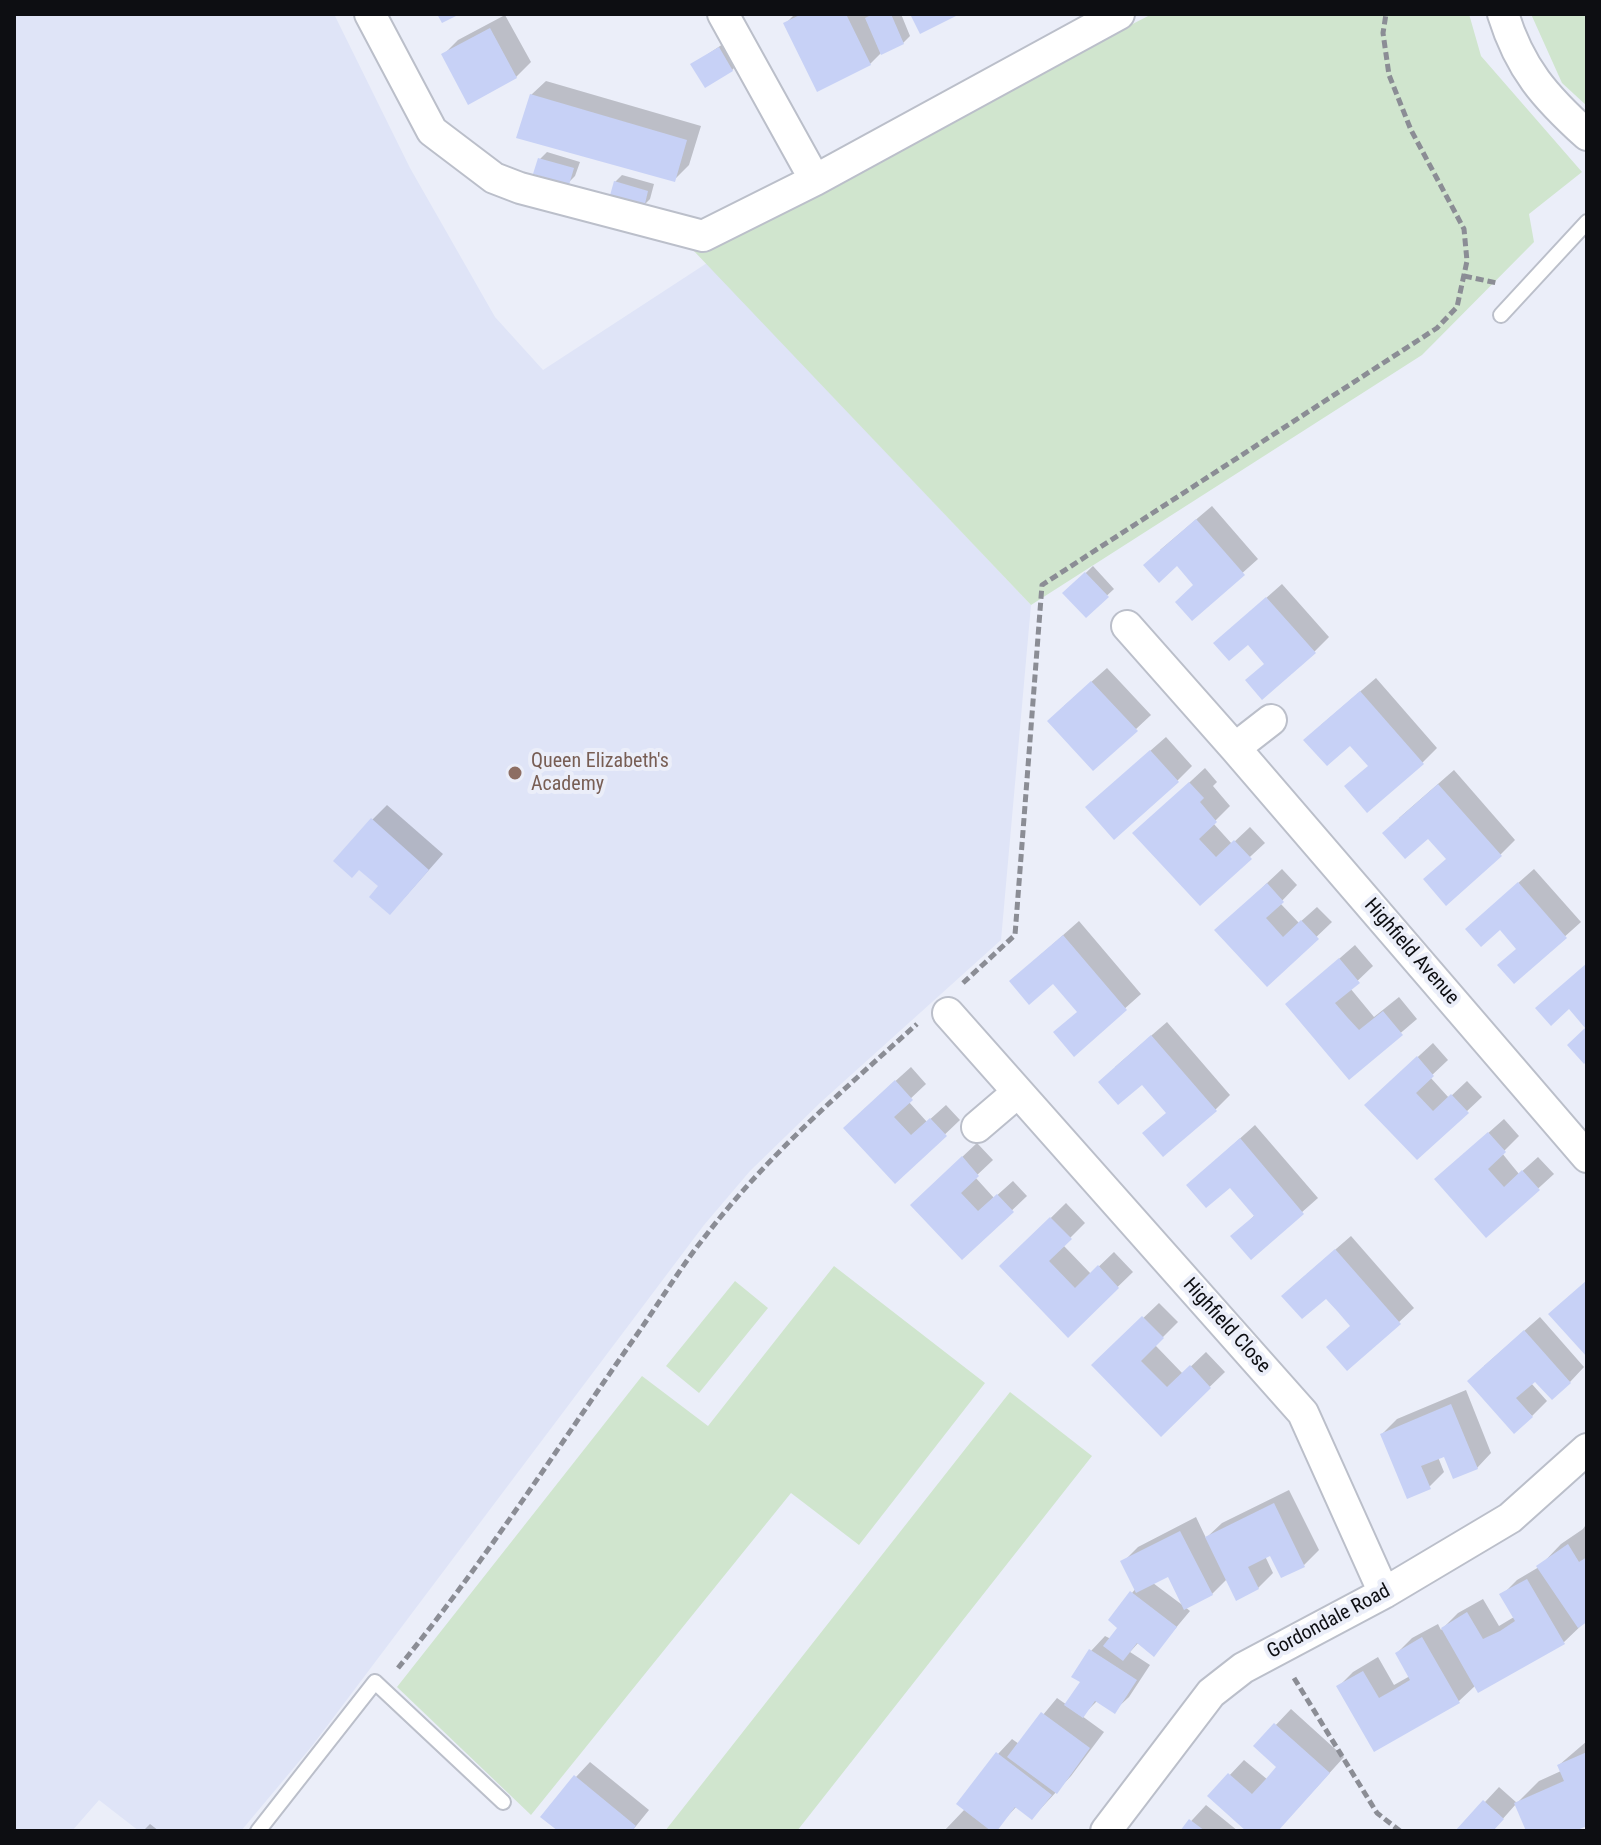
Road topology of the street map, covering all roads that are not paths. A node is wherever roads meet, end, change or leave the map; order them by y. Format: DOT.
graph roads {
  1 [pos="370,14"];
  2 [pos="723,14"];
  3 [pos="1119,14"];
  4 [pos="1503,14"];
  5 [pos="1587,135"];
  6 [pos="815,180"];
  7 [pos="1587,222"];
  8 [pos="1501,315"];
  9 [pos="1127,626"];
  10 [pos="1271,720"];
  11 [pos="1235,748"];
  12 [pos="948,1013"];
  13 [pos="1018,1092"];
  14 [pos="977,1127"];
  15 [pos="1587,1157"];
  16 [pos="1587,1449"];
  17 [pos="1384,1593"];
  18 [pos="503,1802"];
  19 [pos="258,1831"];
  20 [pos="1106,1831"];
  1 -- 6 [label="street"];
  2 -- 6 [label="street"];
  3 -- 6 [label="street"];
  4 -- 5 [label="street"];
  7 -- 8 [label="lane"];
  9 -- 11 [label="street, Highfield Avenue"];
  10 -- 11 [label="street"];
  11 -- 15 [label="street, Highfield Avenue"];
  12 -- 13 [label="street, Highfield Close"];
  13 -- 14 [label="street"];
  13 -- 17 [label="street, Highfield Close"];
  16 -- 17 [label="street, Gordondale Road"];
  17 -- 20 [label="street, Gordondale Road"];
  18 -- 19 [label="lane"];
}
